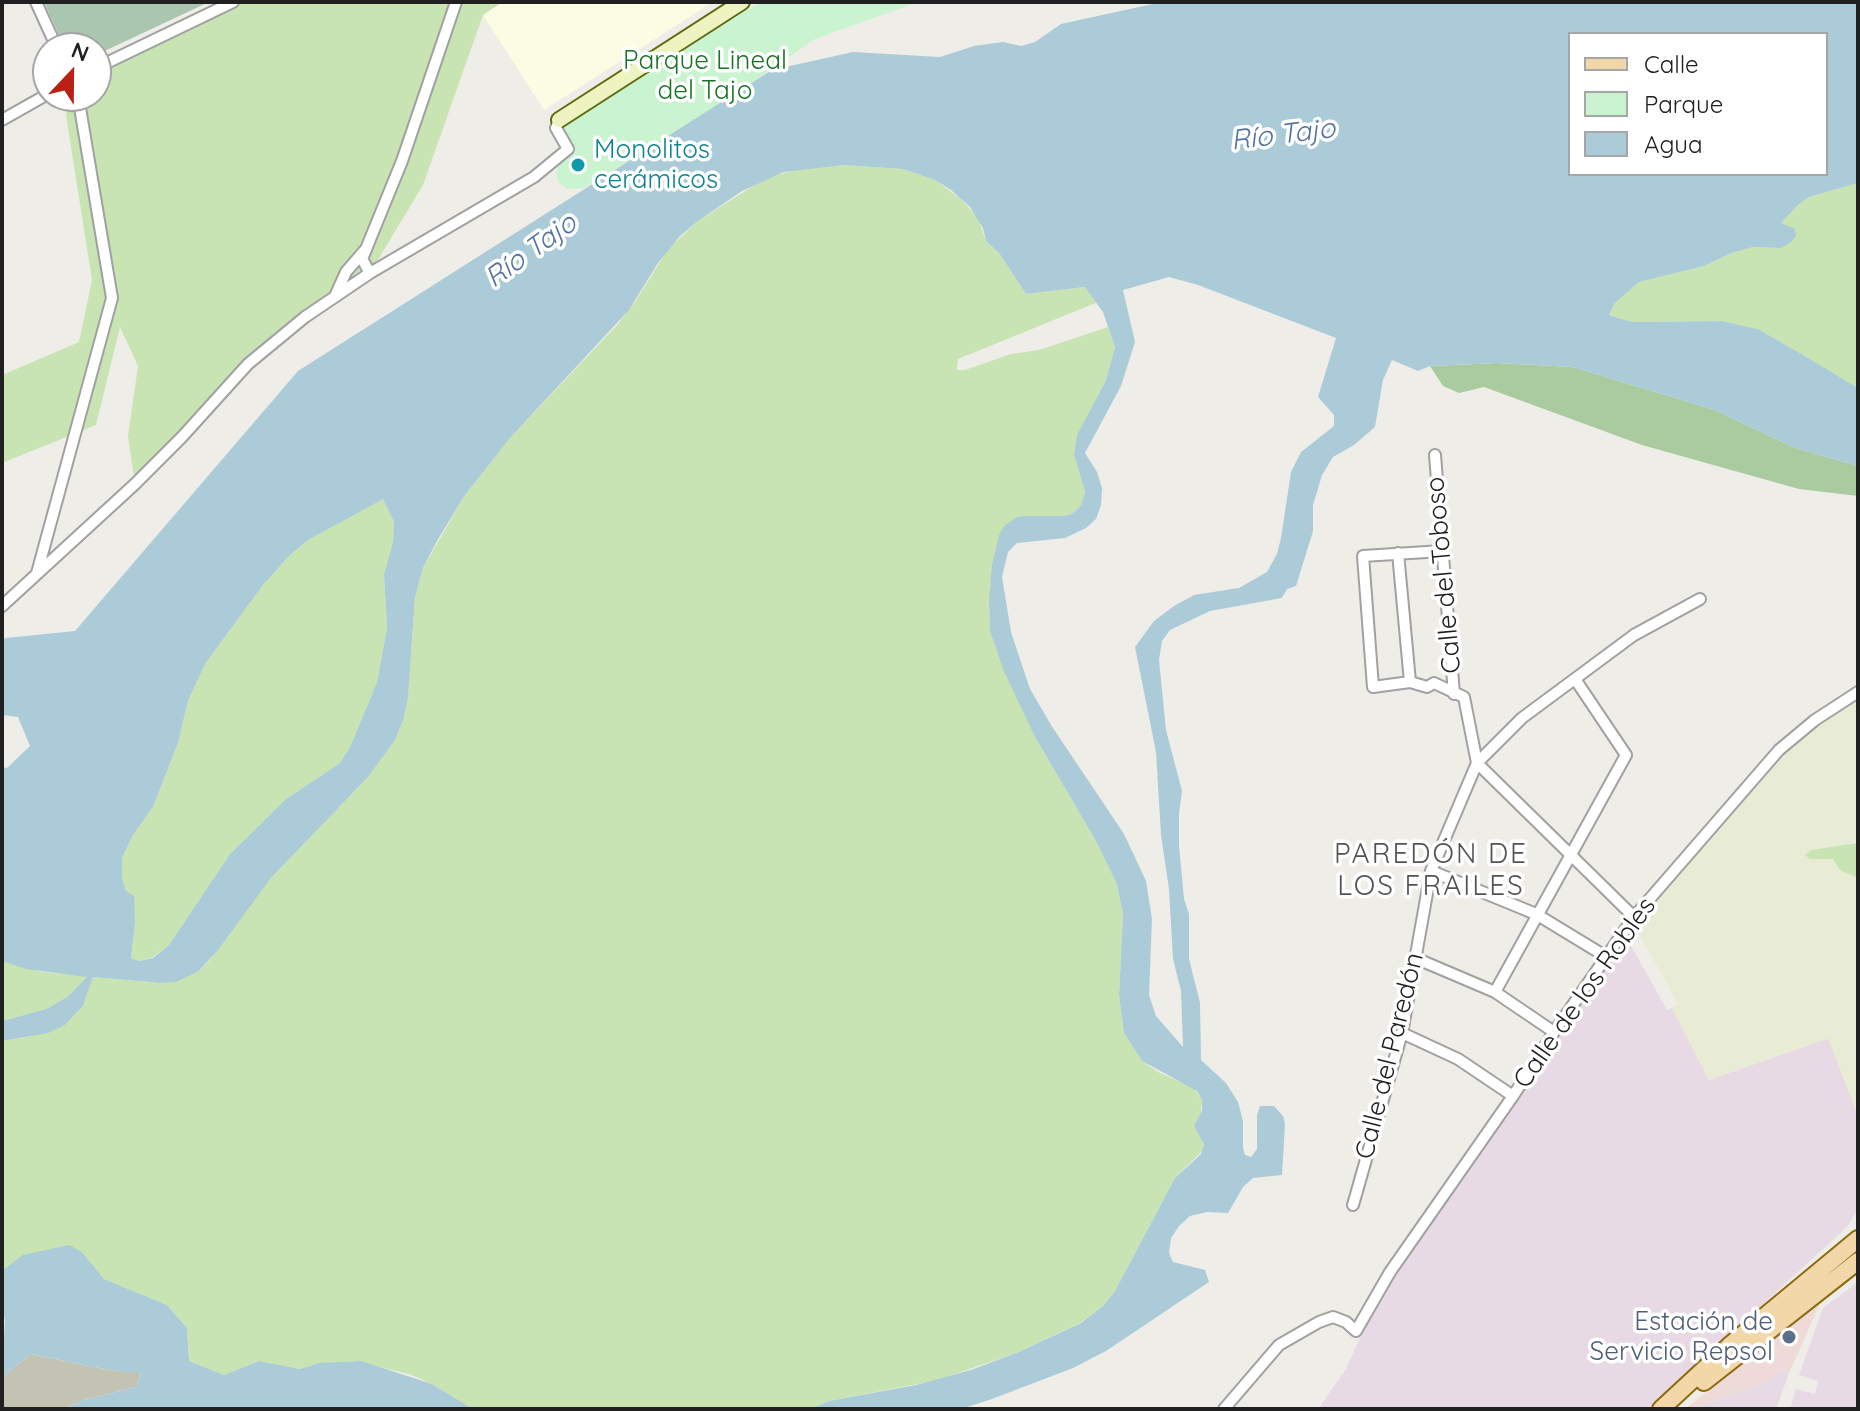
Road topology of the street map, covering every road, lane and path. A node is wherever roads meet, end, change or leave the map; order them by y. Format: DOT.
graph roads {
  1 [pos="36,2"];
  2 [pos="233,2"];
  3 [pos="456,2"];
  4 [pos="742,2"];
  5 [pos="50,32"];
  6 [pos="112,60"];
  7 [pos="32,103"];
  8 [pos="81,112"];
  9 [pos="2,120"];
  10 [pos="559,120"];
  11 [pos="368,246"];
  12 [pos="370,273"];
  13 [pos="336,295"];
  14 [pos="1435,455"];
  15 [pos="1442,551"];
  16 [pos="1398,553"];
  17 [pos="37,574"];
  18 [pos="1700,599"];
  19 [pos="2,606"];
  20 [pos="1575,679"];
  21 [pos="1410,682"];
  22 [pos="1858,692"];
  23 [pos="1454,694"];
  24 [pos="1477,763"];
  25 [pos="1570,854"];
  26 [pos="1431,871"];
  27 [pos="1536,914"];
  28 [pos="1634,917"];
  29 [pos="1605,956"];
  30 [pos="1415,958"];
  31 [pos="1495,992"];
  32 [pos="1554,1032"];
  33 [pos="1402,1033"];
  34 [pos="1513,1096"];
  35 [pos="1353,1205"];
  36 [pos="1858,1239"];
  37 [pos="1858,1261"];
  38 [pos="1224,1409"];
  39 [pos="1661,1409"];
  40 [pos="1667,1409"];
  1 -- 5 [label="street"];
  2 -- 6 [label="street"];
  3 -- 11 [label="street"];
  4 -- 10 [label="street"];
  7 -- 9 [label="street"];
  8 -- 17 [label="street"];
  10 -- 12 [label="street"];
  11 -- 12 [label="street"];
  11 -- 13 [label="street"];
  12 -- 13 [label="street"];
  13 -- 17 [label="street"];
  14 -- 15 [label="street, Calle del Toboso"];
  15 -- 16 [label="street"];
  15 -- 23 [label="street, Calle del Toboso"];
  16 -- 21 [label="street"];
  16 -- 21 [label="street"];
  17 -- 19 [label="street"];
  18 -- 20 [label="street, Calle del Paredón"];
  20 -- 24 [label="street, Calle del Paredón"];
  20 -- 25 [label="street"];
  21 -- 23 [label="street"];
  22 -- 28 [label="street, Calle de los Robles"];
  23 -- 24 [label="street"];
  24 -- 25 [label="street"];
  24 -- 26 [label="street, Calle del Paredón"];
  25 -- 27 [label="street"];
  25 -- 28 [label="street"];
  26 -- 27 [label="street"];
  26 -- 30 [label="street, Calle del Paredón"];
  27 -- 29 [label="street"];
  27 -- 31 [label="street"];
  28 -- 29 [label="street, Calle de los Robles"];
  29 -- 32 [label="street, Calle de los Robles"];
  30 -- 31 [label="street"];
  30 -- 33 [label="street, Calle del Paredón"];
  31 -- 32 [label="street"];
  32 -- 34 [label="street, Calle de los Robles"];
  33 -- 34 [label="street"];
  33 -- 35 [label="street, Calle del Paredón"];
  34 -- 38 [label="street, Calle de los Robles"];
  36 -- 39 [label="main road"];
  37 -- 40 [label="main road"];
}
